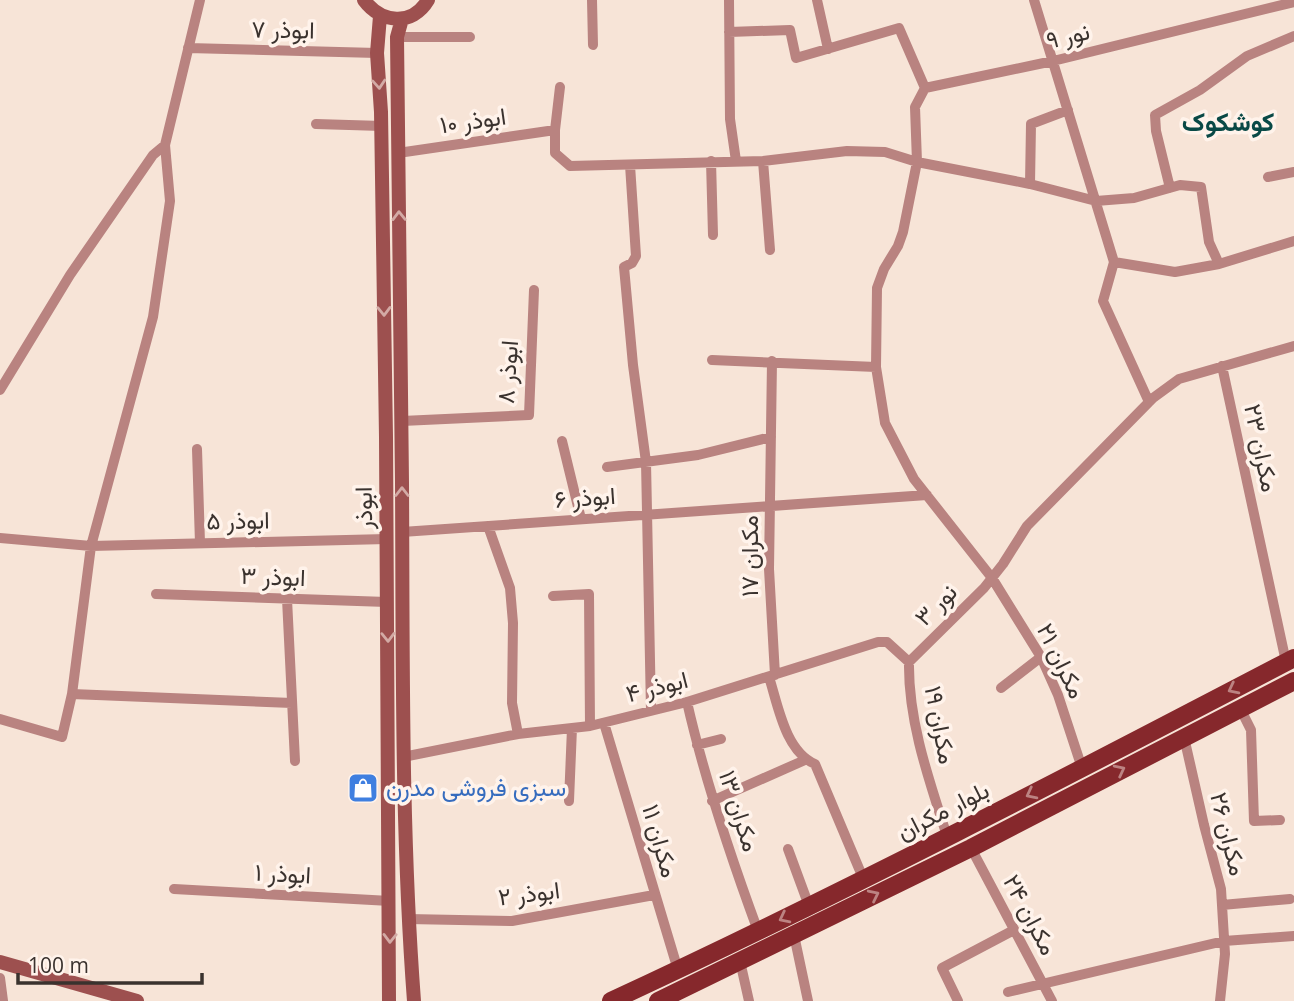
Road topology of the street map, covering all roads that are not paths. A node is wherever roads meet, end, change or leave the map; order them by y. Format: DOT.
graph roads {
  1 [pos="200,0"];
  2 [pos="364,0"];
  3 [pos="428,0"];
  4 [pos="592,0"];
  5 [pos="729,0"];
  6 [pos="817,0"];
  7 [pos="1034,0"];
  8 [pos="1294,2"];
  9 [pos="380,16"];
  10 [pos="402,19"];
  11 [pos="729,32"];
  12 [pos="1294,36"];
  13 [pos="397,37"];
  14 [pos="470,37"];
  15 [pos="593,45"];
  16 [pos="188,48"];
  17 [pos="828,49"];
  18 [pos="377,53"];
  19 [pos="1053,61"];
  20 [pos="560,87"];
  21 [pos="925,88"];
  22 [pos="1068,110"];
  23 [pos="316,124"];
  24 [pos="382,127"];
  25 [pos="555,130"];
  26 [pos="165,145"];
  27 [pos="398,153"];
  28 [pos="711,161"];
  29 [pos="736,161"];
  30 [pos="763,161"];
  31 [pos="917,162"];
  32 [pos="630,165"];
  33 [pos="1294,172"];
  34 [pos="1268,177"];
  35 [pos="1030,184"];
  36 [pos="1170,188"];
  37 [pos="1096,201"];
  38 [pos="713,235"];
  39 [pos="1294,241"];
  40 [pos="770,250"];
  41 [pos="1114,262"];
  42 [pos="1219,264"];
  43 [pos="534,290"];
  44 [pos="1294,346"];
  45 [pos="712,360"];
  46 [pos="772,361"];
  47 [pos="1222,366"];
  48 [pos="876,367"];
  49 [pos="0,390"];
  50 [pos="1149,402"];
  51 [pos="402,421"];
  52 [pos="771,437"];
  53 [pos="562,442"];
  54 [pos="197,449"];
  55 [pos="646,462"];
  56 [pos="607,467"];
  57 [pos="927,495"];
  58 [pos="771,506"];
  59 [pos="647,515"];
  60 [pos="581,519"];
  61 [pos="488,526"];
  62 [pos="402,532"];
  63 [pos="0,538"];
  64 [pos="387,539"];
  65 [pos="200,543"];
  66 [pos="91,545"];
  67 [pos="992,578"];
  68 [pos="156,594"];
  69 [pos="553,596"];
  70 [pos="286,599"];
  71 [pos="387,602"];
  72 [pos="1041,657"];
  73 [pos="1290,660"];
  74 [pos="909,662"];
  75 [pos="772,676"];
  76 [pos="1294,681"];
  77 [pos="1001,688"];
  78 [pos="72,694"];
  79 [pos="687,702"];
  80 [pos="292,703"];
  81 [pos="1240,708"];
  82 [pos="651,710"];
  83 [pos="0,719"];
  84 [pos="604,723"];
  85 [pos="590,726"];
  86 [pos="572,728"];
  87 [pos="518,734"];
  88 [pos="1184,737"];
  89 [pos="721,739"];
  90 [pos="697,745"];
  91 [pos="403,757"];
  92 [pos="805,760"];
  93 [pos="295,761"];
  94 [pos="1082,768"];
  95 [pos="569,801"];
  96 [pos="712,801"];
  97 [pos="1280,820"];
  98 [pos="947,836"];
  99 [pos="971,848"];
  100 [pos="390,849"];
  101 [pos="406,849"];
  102 [pos="788,849"];
  103 [pos="863,878"];
  104 [pos="174,889"];
  105 [pos="654,895"];
  106 [pos="1290,899"];
  107 [pos="390,901"];
  108 [pos="1222,905"];
  109 [pos="809,906"];
  110 [pos="408,919"];
  111 [pos="1014,930"];
  112 [pos="758,931"];
  113 [pos="794,935"];
  114 [pos="1294,936"];
  115 [pos="1224,941"];
  116 [pos="740,961"];
  117 [pos="0,962"];
  118 [pos="678,970"];
  119 [pos="0,978"];
  120 [pos="1042,982"];
  121 [pos="1008,992"];
  122 [pos="3,1001"];
  123 [pos="137,1001"];
  124 [pos="389,1001"];
  125 [pos="414,1001"];
  126 [pos="611,1001"];
  127 [pos="658,1001"];
  128 [pos="749,1001"];
  129 [pos="808,1001"];
  130 [pos="958,1001"];
  131 [pos="1052,1001"];
  132 [pos="1220,1001"];
  1 -- 16 [label="street"];
  2 -- 9 [label="main road"];
  3 -- 10 [label="main road"];
  4 -- 15 [label="street"];
  5 -- 11 [label="street"];
  6 -- 17 [label="street"];
  7 -- 19 [label="street"];
  8 -- 19 [label="street, نور ۹"];
  9 -- 10 [label="main road"];
  9 -- 18 [label="main road, ابوذر"];
  10 -- 13 [label="main road, ابوذر"];
  11 -- 17 [label="street"];
  11 -- 29 [label="street"];
  12 -- 36 [label="street"];
  13 -- 14 [label="street"];
  13 -- 27 [label="main road, ابوذر"];
  16 -- 18 [label="street, ابوذر ۷"];
  16 -- 26 [label="street"];
  17 -- 21 [label="street"];
  18 -- 24 [label="main road, ابوذر, one-way"];
  19 -- 21 [label="street, نور ۹"];
  19 -- 22 [label="street"];
  20 -- 25 [label="street"];
  21 -- 31 [label="street"];
  22 -- 35 [label="street"];
  22 -- 37 [label="street"];
  23 -- 24 [label="street"];
  24 -- 64 [label="main road, ابوذر, one-way"];
  25 -- 27 [label="street, ابوذر ۱۰"];
  25 -- 32 [label="street"];
  26 -- 49 [label="street"];
  26 -- 66 [label="street"];
  51 -- 27 [label="main road, ابوذر, one-way"];
  28 -- 29 [label="street"];
  28 -- 32 [label="street"];
  28 -- 38 [label="street"];
  29 -- 30 [label="street"];
  30 -- 31 [label="street"];
  30 -- 40 [label="street"];
  31 -- 35 [label="street"];
  31 -- 48 [label="street, مکران ۲۱"];
  32 -- 55 [label="street"];
  33 -- 34 [label="street"];
  35 -- 37 [label="street"];
  36 -- 37 [label="street"];
  36 -- 42 [label="street"];
  37 -- 41 [label="street"];
  39 -- 42 [label="street"];
  41 -- 42 [label="street"];
  41 -- 50 [label="street"];
  43 -- 51 [label="street, ابوذر ۸"];
  44 -- 47 [label="street, نور ۳"];
  45 -- 46 [label="street"];
  46 -- 48 [label="street"];
  46 -- 52 [label="street, مکران ۱۷"];
  47 -- 50 [label="street, نور ۳"];
  47 -- 73 [label="street, مکران ۲۳"];
  48 -- 57 [label="street, مکران ۲۱"];
  50 -- 67 [label="street, نور ۳"];
  62 -- 51 [label="main road, ابوذر, one-way"];
  52 -- 55 [label="street"];
  52 -- 58 [label="street, مکران ۱۷"];
  53 -- 60 [label="street"];
  54 -- 65 [label="street"];
  55 -- 56 [label="street"];
  55 -- 59 [label="street"];
  57 -- 58 [label="street, ابوذر ۶"];
  57 -- 67 [label="street, مکران ۲۱"];
  58 -- 59 [label="street, ابوذر ۶"];
  58 -- 75 [label="street, مکران ۱۷"];
  59 -- 60 [label="street, ابوذر ۶"];
  59 -- 82 [label="street"];
  60 -- 61 [label="street, ابوذر ۶"];
  61 -- 62 [label="street, ابوذر ۶"];
  61 -- 87 [label="street"];
  62 -- 91 [label="main road, ابوذر"];
  63 -- 66 [label="street, ابوذر ۵"];
  64 -- 65 [label="street, ابوذر ۵"];
  64 -- 71 [label="main road, ابوذر"];
  65 -- 66 [label="street, ابوذر ۵"];
  66 -- 78 [label="street"];
  67 -- 72 [label="street, مکران ۲۱"];
  67 -- 74 [label="street, نور ۳"];
  68 -- 70 [label="street, ابوذر ۳"];
  69 -- 85 [label="street"];
  70 -- 71 [label="street, ابوذر ۳"];
  70 -- 80 [label="street"];
  71 -- 100 [label="main road, ابوذر, one-way"];
  72 -- 77 [label="street"];
  72 -- 94 [label="street, مکران ۲۱"];
  73 -- 94 [label="main road, بلوار مکران, one-way"];
  74 -- 75 [label="street, ابوذر ۴"];
  74 -- 98 [label="street, مکران ۱۹"];
  75 -- 79 [label="street, ابوذر ۴"];
  75 -- 92 [label="street, مکران ۱۷"];
  76 -- 81 [label="main road"];
  78 -- 80 [label="street"];
  78 -- 83 [label="street"];
  79 -- 82 [label="street, ابوذر ۴"];
  79 -- 90 [label="street, مکران ۱۳"];
  80 -- 93 [label="street"];
  81 -- 88 [label="main road"];
  81 -- 97 [label="street"];
  82 -- 84 [label="street, ابوذر ۴"];
  84 -- 85 [label="street, ابوذر ۴"];
  84 -- 105 [label="street, مکران ۱۱"];
  85 -- 86 [label="street, ابوذر ۴"];
  86 -- 87 [label="street, ابوذر ۴"];
  86 -- 95 [label="street"];
  87 -- 91 [label="street, ابوذر ۴"];
  99 -- 88 [label="main road, one-way"];
  88 -- 108 [label="street, مکران ۲۶"];
  89 -- 90 [label="street"];
  90 -- 96 [label="street, مکران ۱۳"];
  91 -- 101 [label="main road, ابوذر"];
  92 -- 96 [label="street"];
  92 -- 103 [label="street, مکران ۱۷"];
  94 -- 98 [label="main road, بلوار مکران, one-way"];
  96 -- 112 [label="street, مکران ۱۳"];
  98 -- 103 [label="main road, بلوار مکران"];
  99 -- 111 [label="street, مکران ۲۴"];
  113 -- 99 [label="main road, one-way"];
  100 -- 101 [label="main road"];
  100 -- 107 [label="main road, ابوذر"];
  101 -- 110 [label="main road, ابوذر"];
  102 -- 109 [label="street"];
  103 -- 109 [label="main road, بلوار مکران"];
  104 -- 107 [label="street, ابوذر ۱"];
  105 -- 110 [label="street, ابوذر ۲"];
  105 -- 118 [label="street, مکران ۱۱"];
  106 -- 108 [label="street"];
  107 -- 124 [label="main road, ابوذر, one-way"];
  108 -- 115 [label="street, مکران ۲۶"];
  109 -- 112 [label="main road, بلوار مکران, one-way"];
  110 -- 125 [label="main road, ابوذر"];
  111 -- 120 [label="street, مکران ۲۴"];
  111 -- 130 [label="street"];
  112 -- 118 [label="main road, بلوار مکران"];
  113 -- 116 [label="main road"];
  113 -- 129 [label="street"];
  114 -- 115 [label="street"];
  115 -- 120 [label="street"];
  115 -- 132 [label="street, مکران ۲۶"];
  116 -- 127 [label="main road"];
  116 -- 128 [label="street"];
  117 -- 123 [label="main road"];
  118 -- 126 [label="main road, بلوار مکران"];
  119 -- 122 [label="street"];
  120 -- 121 [label="street"];
  120 -- 131 [label="street, مکران ۲۴"];
}
